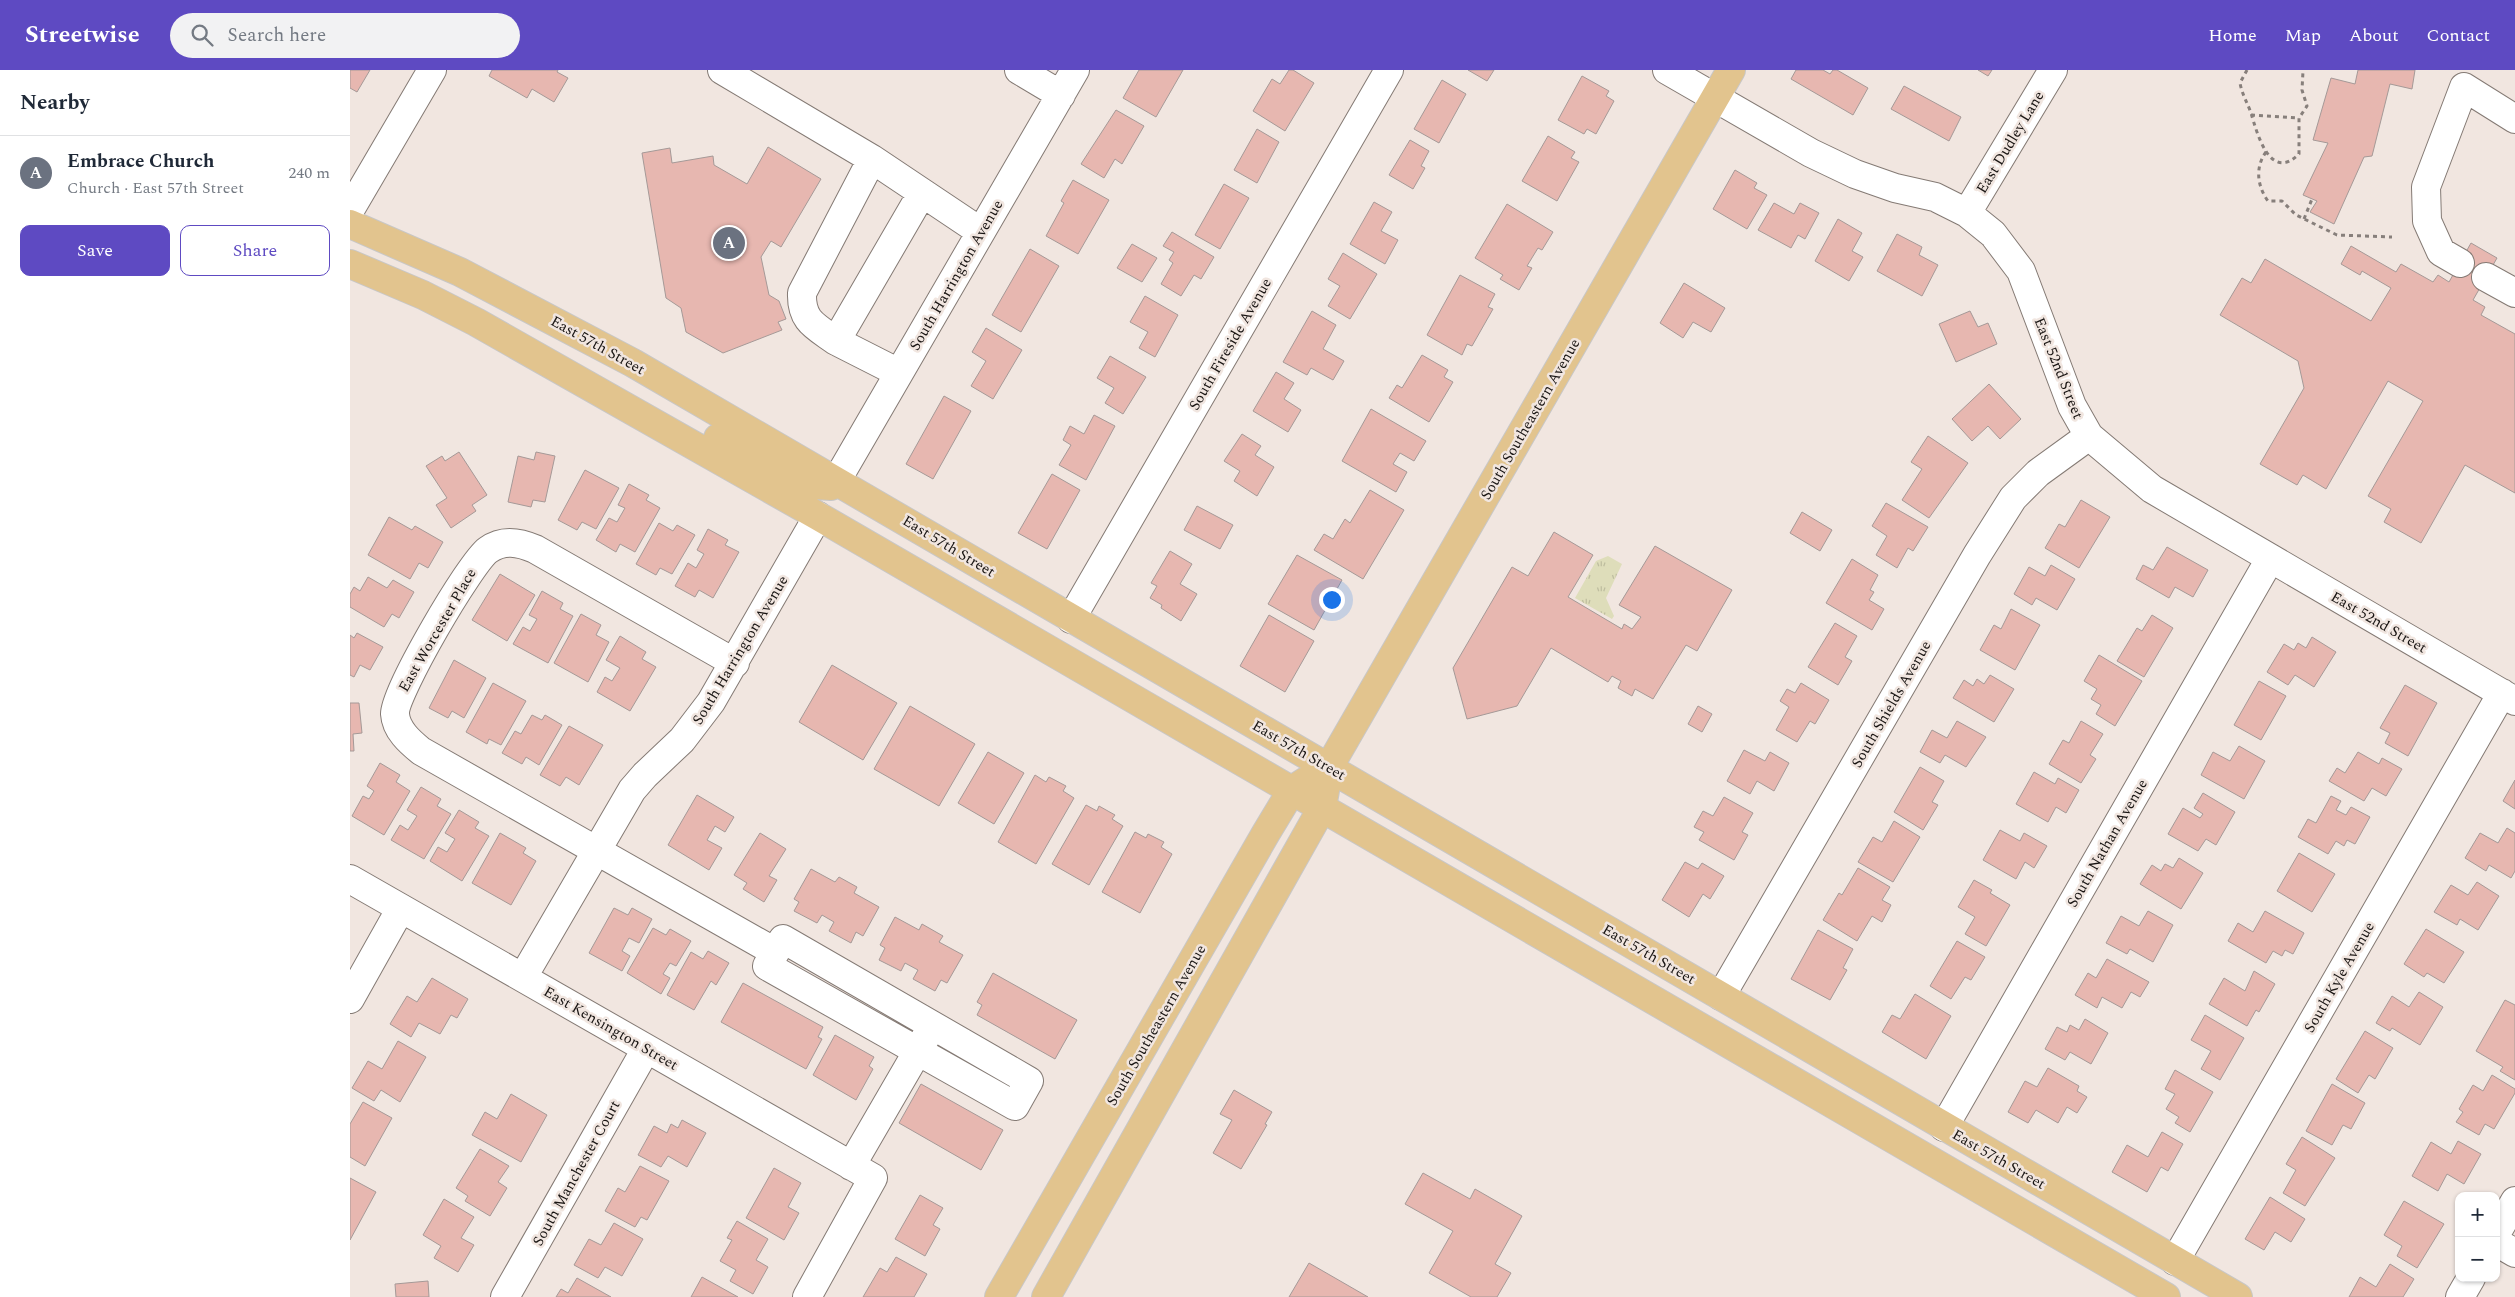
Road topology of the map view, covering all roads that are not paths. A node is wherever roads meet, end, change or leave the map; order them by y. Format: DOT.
graph roads {
  1 [pos="432,70"];
  2 [pos="722,70"];
  3 [pos="1019,70"];
  4 [pos="1075,70"];
  5 [pos="1389,70"];
  6 [pos="1667,70"];
  7 [pos="1731,70"];
  8 [pos="2053,70"];
  9 [pos="2462,79"];
  10 [pos="1061,95"];
  11 [pos="1715,98"];
  12 [pos="2515,119"];
  13 [pos="872,159"];
  14 [pos="922,193"];
  15 [pos="350,210"];
  16 [pos="1967,213"];
  17 [pos="350,224"];
  18 [pos="981,232"];
  19 [pos="2460,263"];
  20 [pos="350,264"];
  21 [pos="2486,277"];
  22 [pos="2515,293"];
  23 [pos="836,341"];
  24 [pos="899,374"];
  25 [pos="598,391"];
  26 [pos="2088,436"];
  27 [pos="837,480"];
  28 [pos="818,516"];
  29 [pos="2270,559"];
  30 [pos="1072,619"];
  31 [pos="734,663"];
  32 [pos="2509,697"];
  33 [pos="1329,767"];
  34 [pos="1292,790"];
  35 [pos="1322,808"];
  36 [pos="595,851"];
  37 [pos="350,879"];
  38 [pos="401,908"];
  39 [pos="765,946"];
  40 [pos="523,977"];
  41 [pos="1721,996"];
  42 [pos="350,999"];
  43 [pos="933,1025"];
  44 [pos="646,1049"];
  45 [pos="918,1051"];
  46 [pos="1944,1127"];
  47 [pos="862,1172"];
  48 [pos="2515,1201"];
  49 [pos="2500,1227"];
  50 [pos="2500,1244"];
  51 [pos="2515,1253"];
  52 [pos="2175,1261"];
  53 [pos="2469,1282"];
  54 [pos="505,1297"];
  55 [pos="807,1297"];
  56 [pos="1000,1297"];
  57 [pos="1046,1297"];
  58 [pos="2166,1297"];
  59 [pos="2238,1297"];
  60 [pos="2460,1297"];
  1 -- 15 [label="street"];
  2 -- 13 [label="street"];
  3 -- 10 [label="street"];
  4 -- 10 [label="street, South Harrington Avenue"];
  5 -- 30 [label="street, South Fireside Avenue"];
  6 -- 11 [label="street, East 52nd Street"];
  7 -- 11 [label="main road, South Southeastern Avenue"];
  8 -- 16 [label="street, East Dudley Lane"];
  9 -- 12 [label="street"];
  9 -- 19 [label="street"];
  10 -- 18 [label="street, South Harrington Avenue"];
  11 -- 16 [label="street, East 52nd Street"];
  11 -- 33 [label="main road, South Southeastern Avenue"];
  13 -- 14 [label="street"];
  13 -- 23 [label="street"];
  14 -- 18 [label="street"];
  14 -- 23 [label="street"];
  16 -- 26 [label="street, East 52nd Street"];
  17 -- 27 [label="main road, East 57th Street"];
  18 -- 24 [label="street, South Harrington Avenue"];
  20 -- 25 [label="main road"];
  21 -- 22 [label="street"];
  23 -- 24 [label="street"];
  24 -- 27 [label="street, South Harrington Avenue"];
  25 -- 27 [label="main road"];
  25 -- 28 [label="main road"];
  26 -- 29 [label="street, East 52nd Street"];
  26 -- 41 [label="street, South Shields Avenue"];
  27 -- 30 [label="main road, East 57th Street"];
  28 -- 31 [label="street, South Harrington Avenue"];
  28 -- 34 [label="main road"];
  29 -- 32 [label="street, East 52nd Street"];
  29 -- 46 [label="street, South Nathan Avenue"];
  30 -- 33 [label="main road, East 57th Street"];
  31 -- 36 [label="street, South Harrington Avenue"];
  31 -- 36 [label="street, East Worcester Place"];
  32 -- 52 [label="street, South Kyle Avenue"];
  33 -- 34 [label="main road, South Southeastern Avenue"];
  33 -- 35 [label="main road, South Southeastern Avenue"];
  33 -- 41 [label="main road, East 57th Street"];
  34 -- 35 [label="main road"];
  34 -- 56 [label="main road, South Southeastern Avenue"];
  35 -- 57 [label="main road, South Southeastern Avenue"];
  35 -- 58 [label="main road"];
  36 -- 39 [label="street, East Worcester Place"];
  36 -- 40 [label="street, South Harrington Avenue"];
  37 -- 38 [label="street, East Kensington Street"];
  38 -- 40 [label="street, East Kensington Street"];
  38 -- 42 [label="street"];
  39 -- 43 [label="street"];
  39 -- 45 [label="street"];
  40 -- 44 [label="street, East Kensington Street"];
  41 -- 46 [label="main road, East 57th Street"];
  43 -- 45 [label="street"];
  43 -- 45 [label="street"];
  44 -- 47 [label="street, East Kensington Street"];
  44 -- 54 [label="street, South Manchester Court"];
  45 -- 47 [label="street"];
  46 -- 52 [label="main road, East 57th Street"];
  47 -- 55 [label="street"];
  48 -- 49 [label="street"];
  50 -- 51 [label="street"];
  52 -- 59 [label="main road, East 57th Street"];
  53 -- 60 [label="street"];
}
